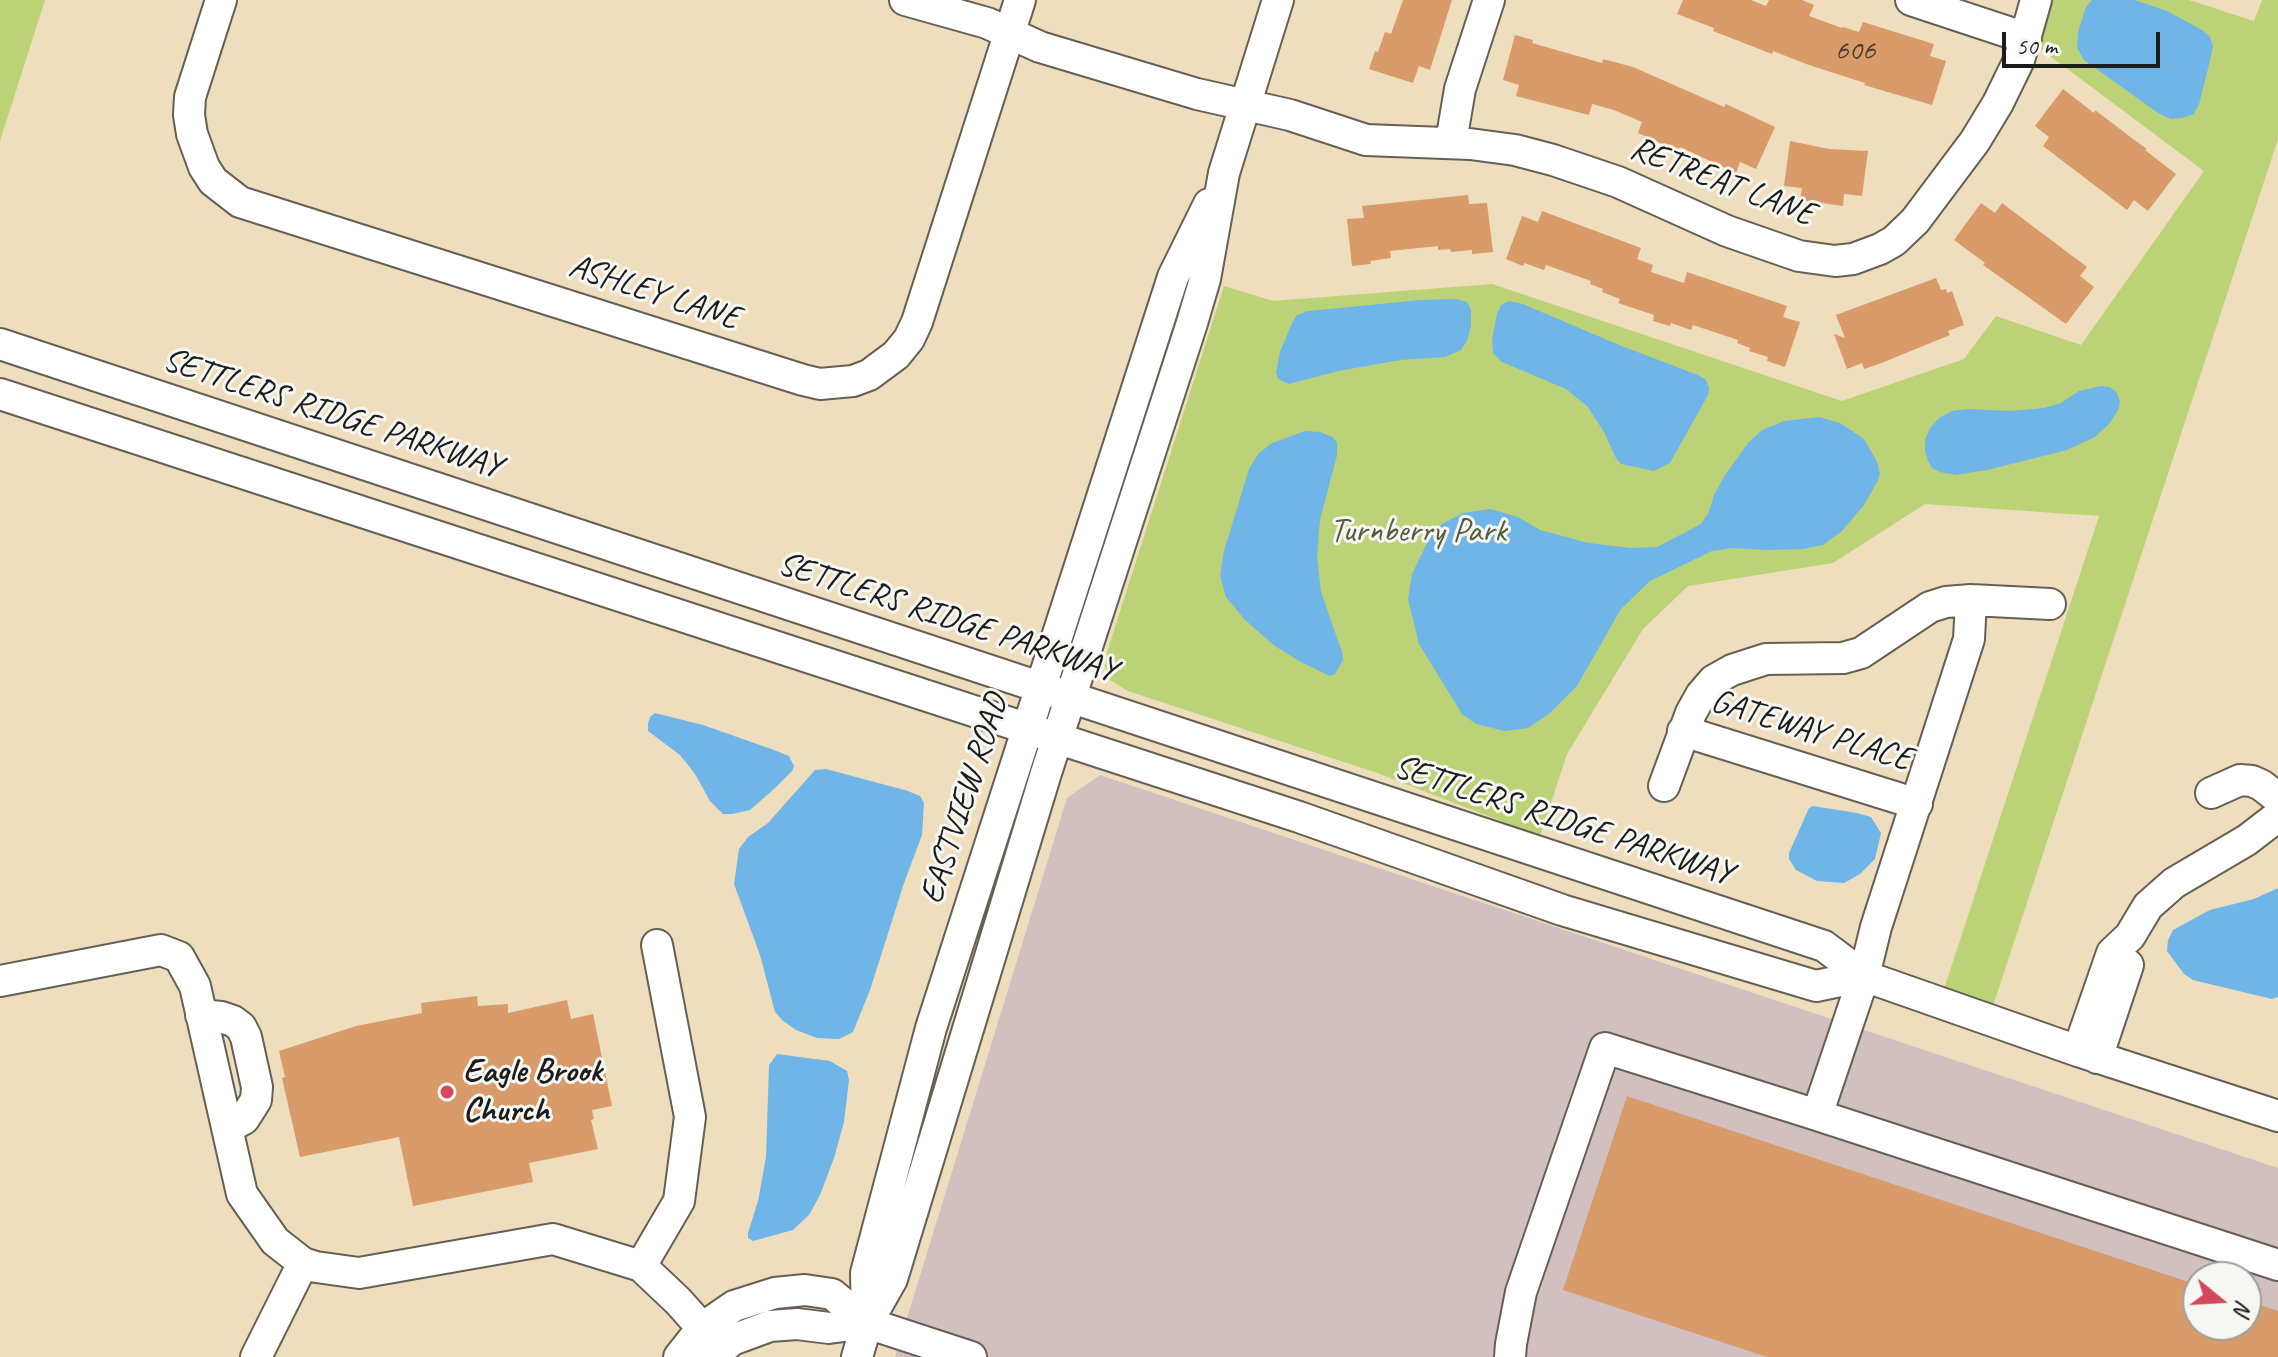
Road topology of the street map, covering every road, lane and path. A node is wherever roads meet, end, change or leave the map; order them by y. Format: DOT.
graph roads {
  1 [pos="221,0"];
  2 [pos="905,0"];
  3 [pos="1020,0"];
  4 [pos="1278,0"];
  5 [pos="1489,0"];
  6 [pos="1911,0"];
  7 [pos="2036,0"];
  8 [pos="1009,33"];
  9 [pos="2026,38"];
  10 [pos="1245,105"];
  11 [pos="1451,142"];
  12 [pos="1224,173"];
  13 [pos="0,344"];
  14 [pos="0,394"];
  15 [pos="1971,600"];
  16 [pos="2050,604"];
  17 [pos="1040,689"];
  18 [pos="1070,699"];
  19 [pos="1027,729"];
  20 [pos="1683,731"];
  21 [pos="1057,739"];
  22 [pos="1664,786"];
  23 [pos="2211,793"];
  24 [pos="2278,798"];
  25 [pos="1917,804"];
  26 [pos="2278,816"];
  27 [pos="657,945"];
  28 [pos="1864,976"];
  29 [pos="0,981"];
  30 [pos="2088,1054"];
  31 [pos="1817,1115"];
  32 [pos="2278,1116"];
  33 [pos="303,1263"];
  34 [pos="2278,1265"];
  35 [pos="641,1266"];
  36 [pos="867,1323"];
  37 [pos="712,1345"];
  38 [pos="256,1357"];
  39 [pos="679,1357"];
  40 [pos="857,1357"];
  41 [pos="971,1357"];
  42 [pos="1510,1357"];
  1 -- 8 [label="street, ASHLEY LANE"];
  2 -- 8 [label="street, RETREAT LANE"];
  3 -- 8 [label="street, ASHLEY LANE"];
  4 -- 10 [label="street, EASTVIEW ROAD"];
  5 -- 11 [label="street"];
  6 -- 9 [label="street"];
  7 -- 9 [label="street, RETREAT LANE"];
  8 -- 10 [label="street, RETREAT LANE"];
  9 -- 11 [label="street, RETREAT LANE"];
  10 -- 11 [label="street, RETREAT LANE"];
  10 -- 12 [label="street, EASTVIEW ROAD"];
  12 -- 17 [label="street, EASTVIEW ROAD"];
  12 -- 18 [label="street, EASTVIEW ROAD"];
  13 -- 17 [label="street, SETTLERS RIDGE PARKWAY"];
  14 -- 19 [label="street"];
  15 -- 16 [label="street, GATEWAY PLACE"];
  15 -- 20 [label="street, GATEWAY PLACE"];
  15 -- 25 [label="street, GATEWAY PLACE"];
  17 -- 18 [label="street, SETTLERS RIDGE PARKWAY"];
  17 -- 19 [label="street, EASTVIEW ROAD"];
  18 -- 21 [label="street, EASTVIEW ROAD"];
  18 -- 28 [label="street, SETTLERS RIDGE PARKWAY"];
  19 -- 21 [label="street"];
  19 -- 36 [label="street, EASTVIEW ROAD"];
  20 -- 22 [label="street, GATEWAY PLACE"];
  20 -- 25 [label="street, GATEWAY PLACE"];
  21 -- 28 [label="street"];
  21 -- 36 [label="street, EASTVIEW ROAD"];
  23 -- 24 [label="street"];
  25 -- 28 [label="street, GATEWAY PLACE"];
  26 -- 30 [label="street"];
  27 -- 35 [label="street"];
  28 -- 30 [label="street, SETTLERS RIDGE PARKWAY"];
  28 -- 31 [label="street, GATEWAY PLACE"];
  29 -- 33 [label="street"];
  30 -- 32 [label="street, SETTLERS RIDGE PARKWAY"];
  31 -- 34 [label="street"];
  31 -- 42 [label="street"];
  33 -- 35 [label="street"];
  33 -- 38 [label="street"];
  35 -- 37 [label="street"];
  36 -- 37 [label="street"];
  36 -- 40 [label="street, EASTVIEW ROAD"];
  36 -- 41 [label="street"];
  37 -- 39 [label="street"];
}
